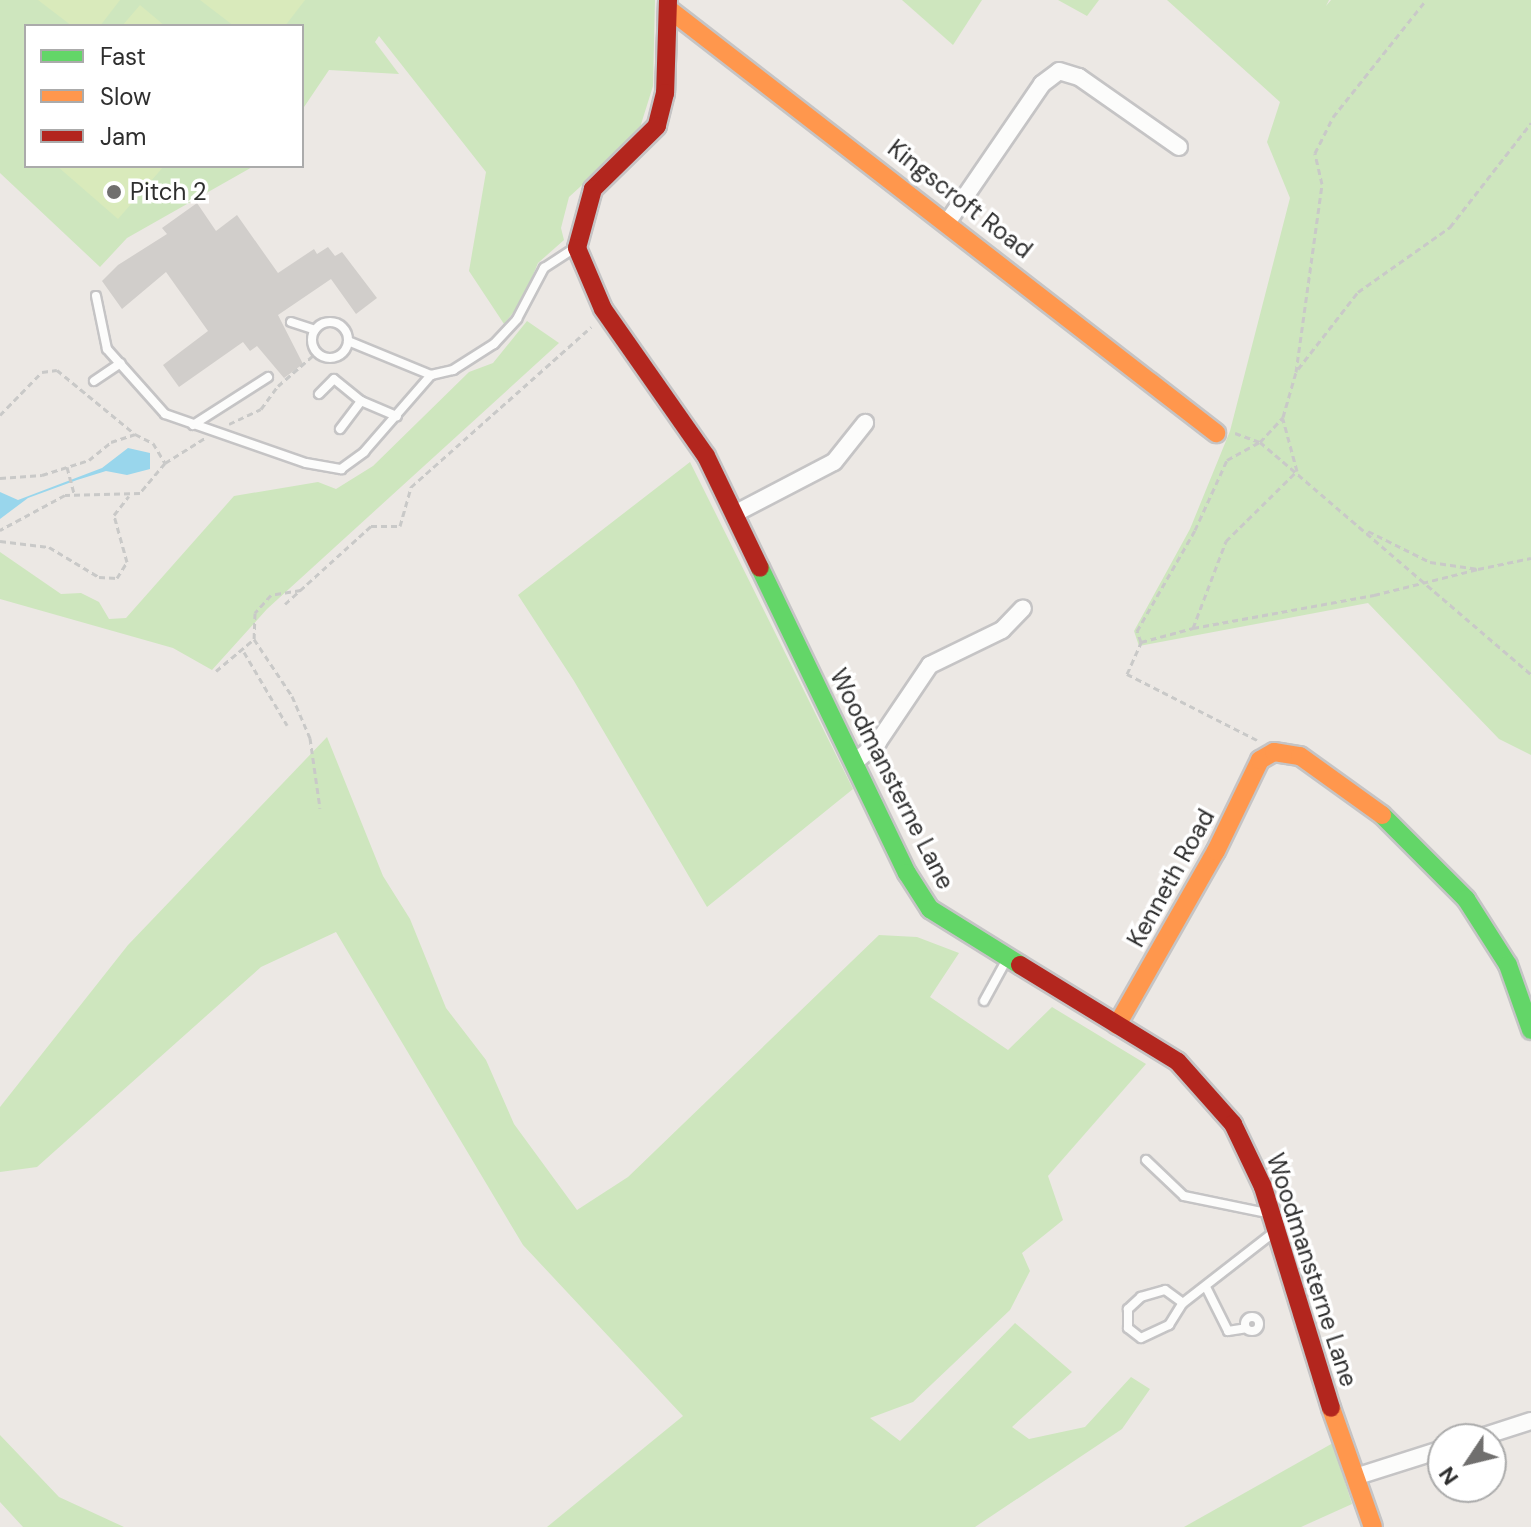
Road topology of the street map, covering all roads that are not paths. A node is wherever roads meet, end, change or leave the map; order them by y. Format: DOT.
graph roads {
  1 [pos="669,5"];
  2 [pos="1179,147"];
  3 [pos="949,220"];
  4 [pos="577,248"];
  5 [pos="96,296"];
  6 [pos="291,322"];
  7 [pos="315,330"];
  8 [pos="348,341"];
  9 [pos="121,363"];
  10 [pos="431,375"];
  11 [pos="268,377"];
  12 [pos="94,381"];
  13 [pos="319,394"];
  14 [pos="361,401"];
  15 [pos="397,416"];
  16 [pos="865,423"];
  17 [pos="193,425"];
  18 [pos="340,429"];
  19 [pos="1216,433"];
  20 [pos="736,513"];
  21 [pos="1023,608"];
  22 [pos="854,763"];
  23 [pos="1007,958"];
  24 [pos="984,1001"];
  25 [pos="1117,1025"];
  26 [pos="1531,1030"];
  27 [pos="1146,1160"];
  28 [pos="1274,1222"];
  29 [pos="1207,1289"];
  30 [pos="1183,1303"];
  31 [pos="1246,1328"];
  32 [pos="1531,1421"];
  33 [pos="1507,1429"];
  34 [pos="1427,1454"];
  35 [pos="1355,1477"];
  36 [pos="1373,1527"];
  1 -- 3 [label="street, Kingscroft Road"];
  1 -- 4 [label="street"];
  2 -- 3 [label="street"];
  3 -- 19 [label="street, Kingscroft Road"];
  4 -- 10 [label="lane"];
  4 -- 20 [label="street, Woodmansterne Lane"];
  5 -- 9 [label="lane"];
  6 -- 7 [label="lane"];
  7 -- 8 [label="lane"];
  7 -- 8 [label="lane"];
  8 -- 10 [label="lane"];
  9 -- 12 [label="lane"];
  9 -- 17 [label="lane"];
  10 -- 15 [label="lane"];
  11 -- 17 [label="lane"];
  13 -- 14 [label="lane"];
  14 -- 15 [label="lane"];
  14 -- 18 [label="lane"];
  15 -- 17 [label="lane"];
  16 -- 20 [label="street"];
  20 -- 22 [label="street, Woodmansterne Lane"];
  21 -- 22 [label="street"];
  22 -- 23 [label="street, Woodmansterne Lane"];
  23 -- 24 [label="lane"];
  23 -- 25 [label="street, Woodmansterne Lane"];
  25 -- 26 [label="street, Kenneth Road"];
  25 -- 28 [label="street, Woodmansterne Lane"];
  27 -- 28 [label="lane"];
  28 -- 29 [label="lane"];
  28 -- 35 [label="street, Woodmansterne Lane"];
  29 -- 30 [label="lane"];
  29 -- 31 [label="lane"];
  30 -- 30 [label="lane"];
  32 -- 33 [label="street"];
  34 -- 35 [label="street"];
  35 -- 36 [label="street, Woodmansterne Lane"];
}
